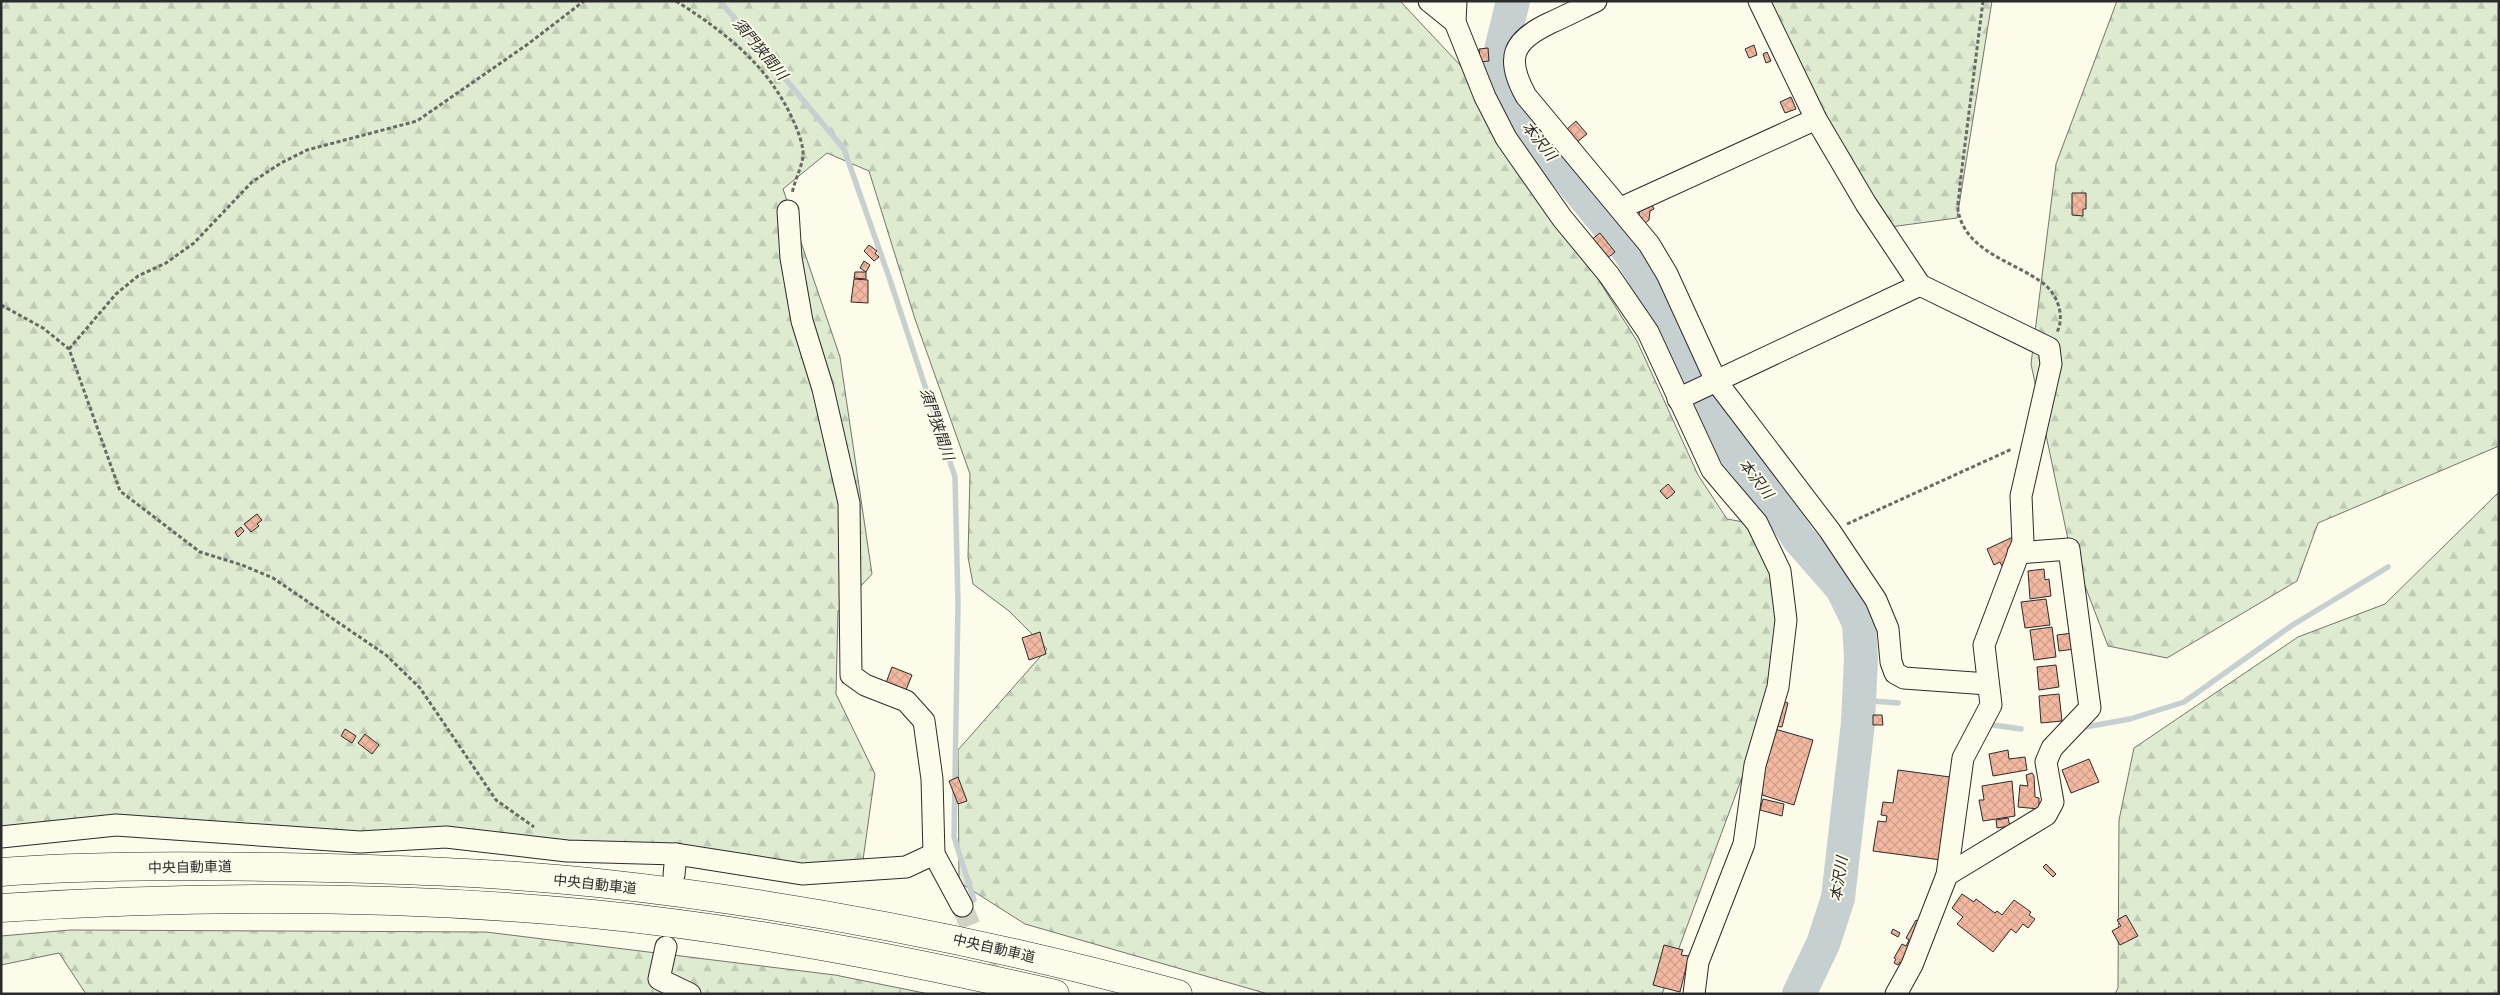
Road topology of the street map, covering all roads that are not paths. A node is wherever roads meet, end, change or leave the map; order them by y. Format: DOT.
graph roads {
  1 [pos="1430,1"];
  2 [pos="1759,1"];
  3 [pos="1586,3"];
  4 [pos="1456,11"];
  5 [pos="1816,118"];
  6 [pos="1621,208"];
  7 [pos="788,211"];
  8 [pos="1920,285"];
  9 [pos="1716,381"];
  10 [pos="1678,399"];
  11 [pos="2018,553"];
  12 [pos="1988,684"];
  13 [pos="1,837"];
  14 [pos="676,854"];
  15 [pos="934,854"];
  16 [pos="1,872"];
  17 [pos="674,875"];
  18 [pos="1947,875"];
  19 [pos="962,906"];
  20 [pos="1,908"];
  21 [pos="666,947"];
  22 [pos="690,994"];
  23 [pos="1055,994"];
  24 [pos="1178,994"];
  25 [pos="1694,994"];
  26 [pos="1896,994"];
  1 -- 4 [label="street"];
  2 -- 5 [label="street"];
  3 -- 6 [label="street"];
  4 -- 10 [label="street"];
  5 -- 6 [label="street"];
  5 -- 8 [label="street"];
  6 -- 9 [label="street"];
  7 -- 15 [label="street"];
  8 -- 9 [label="street"];
  8 -- 11 [label="street"];
  9 -- 10 [label="street"];
  9 -- 12 [label="street"];
  10 -- 25 [label="street"];
  11 -- 12 [label="street"];
  11 -- 18 [label="street"];
  12 -- 18 [label="street"];
  13 -- 14 [label="street"];
  14 -- 15 [label="street"];
  14 -- 17 [label="street"];
  15 -- 19 [label="street"];
  16 -- 24 [label="highway, 中央自動車道"];
  18 -- 26 [label="street"];
  20 -- 23 [label="highway"];
  21 -- 22 [label="street"];
}
